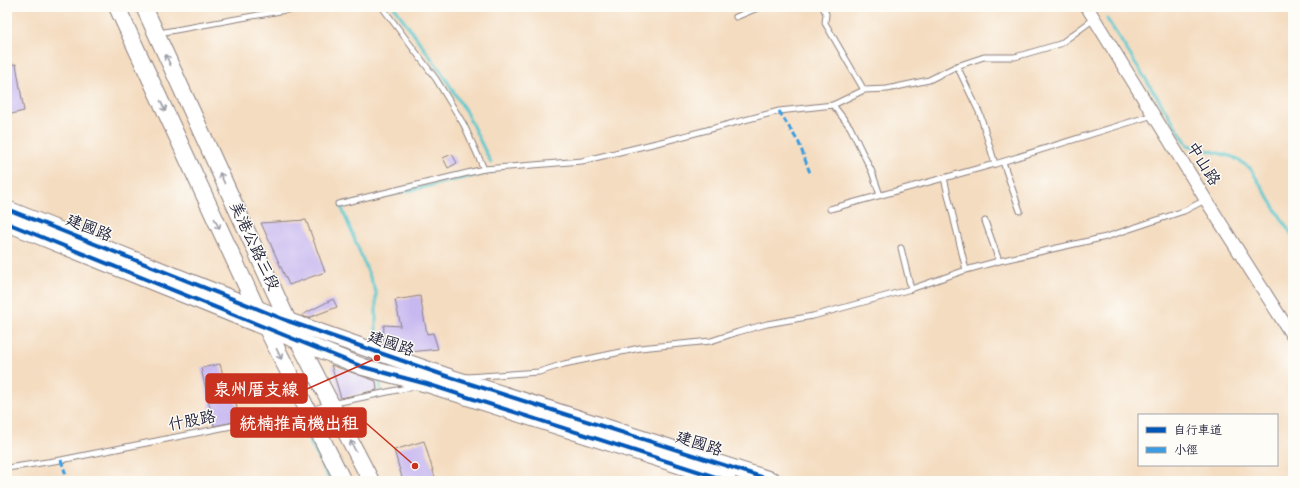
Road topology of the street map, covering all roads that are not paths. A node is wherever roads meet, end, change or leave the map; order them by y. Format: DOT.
graph roads {
  1 [pos="117,7"];
  2 [pos="144,7"];
  3 [pos="302,7"];
  4 [pos="382,7"];
  5 [pos="760,7"];
  6 [pos="823,7"];
  7 [pos="1087,7"];
  8 [pos="736,18"];
  9 [pos="1095,19"];
  10 [pos="155,33"];
  11 [pos="957,66"];
  12 [pos="864,90"];
  13 [pos="834,105"];
  14 [pos="1154,115"];
  15 [pos="1003,162"];
  16 [pos="995,164"];
  17 [pos="484,169"];
  18 [pos="944,178"];
  19 [pos="880,195"];
  20 [pos="1206,200"];
  21 [pos="338,204"];
  22 [pos="7,209"];
  23 [pos="830,209"];
  24 [pos="1020,211"];
  25 [pos="985,221"];
  26 [pos="7,223"];
  27 [pos="902,248"];
  28 [pos="999,261"];
  29 [pos="966,270"];
  30 [pos="911,289"];
  31 [pos="256,307"];
  32 [pos="288,321"];
  33 [pos="266,328"];
  34 [pos="1293,337"];
  35 [pos="298,341"];
  36 [pos="452,378"];
  37 [pos="427,384"];
  38 [pos="331,404"];
  39 [pos="307,411"];
  40 [pos="7,468"];
  41 [pos="343,481"];
  42 [pos="371,481"];
  43 [pos="728,481"];
  44 [pos="774,481"];
  1 -- 31 [label="main road, 美港公路三段, one-way"];
  2 -- 10 [label="main road, 美港公路三段"];
  3 -- 10 [label="lane"];
  4 -- 17 [label="lane"];
  5 -- 8 [label="lane"];
  6 -- 12 [label="lane"];
  7 -- 9 [label="street, 中山路"];
  9 -- 11 [label="lane"];
  9 -- 14 [label="street, 中山路"];
  32 -- 10 [label="main road, 美港公路三段, one-way"];
  11 -- 12 [label="lane"];
  11 -- 16 [label="lane"];
  12 -- 13 [label="lane"];
  13 -- 17 [label="lane"];
  13 -- 19 [label="lane"];
  14 -- 15 [label="lane"];
  14 -- 20 [label="street, 中山路"];
  15 -- 16 [label="lane"];
  15 -- 24 [label="lane"];
  16 -- 18 [label="lane"];
  17 -- 21 [label="lane"];
  18 -- 19 [label="lane"];
  18 -- 29 [label="lane"];
  19 -- 23 [label="lane"];
  20 -- 28 [label="lane, 什股路"];
  20 -- 34 [label="street, 中山路"];
  22 -- 31 [label="main road, 建國路"];
  25 -- 28 [label="lane"];
  26 -- 33 [label="main road, 建國路"];
  27 -- 30 [label="lane"];
  28 -- 29 [label="lane, 什股路"];
  29 -- 30 [label="lane, 什股路"];
  30 -- 36 [label="lane, 什股路"];
  31 -- 32 [label="main road, 建國路"];
  31 -- 33 [label="main road, 美港公路三段"];
  32 -- 35 [label="main road, 美港公路三段"];
  32 -- 36 [label="main road, 建國路"];
  33 -- 35 [label="main road, 建國路"];
  33 -- 39 [label="main road, 美港公路三段, one-way"];
  35 -- 37 [label="main road, 建國路"];
  35 -- 38 [label="main road, 美港公路三段"];
  36 -- 37 [label="lane, 什股路"];
  36 -- 44 [label="main road, 建國路"];
  37 -- 38 [label="lane, 什股路"];
  37 -- 43 [label="main road, 建國路"];
  38 -- 39 [label="lane, 什股路"];
  42 -- 38 [label="main road, 美港公路三段, one-way"];
  39 -- 40 [label="lane, 什股路"];
  39 -- 41 [label="main road, 美港公路三段"];
}
